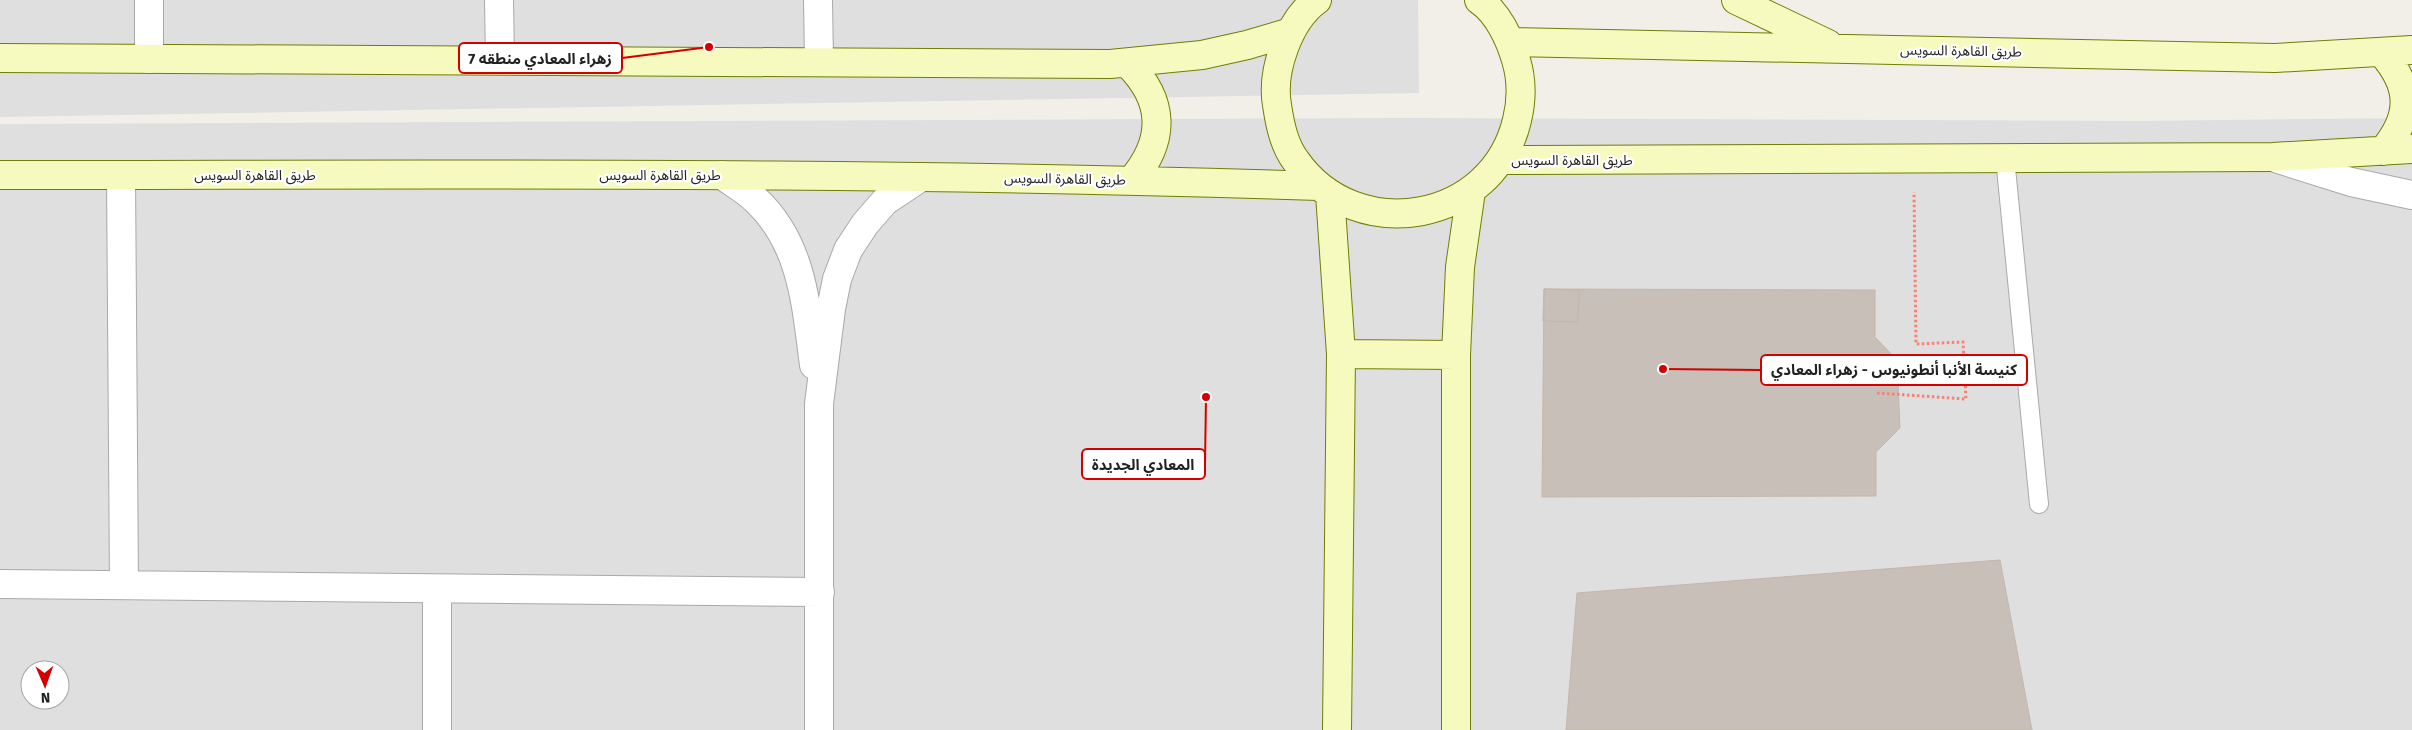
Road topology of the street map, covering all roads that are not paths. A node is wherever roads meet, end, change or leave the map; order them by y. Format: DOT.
graph roads {
  1 [pos="149,0"];
  2 [pos="499,0"];
  3 [pos="818,0"];
  4 [pos="1317,0"];
  5 [pos="1479,0"];
  6 [pos="1504,0"];
  7 [pos="1736,0"];
  8 [pos="1291,32"];
  9 [pos="1507,36"];
  10 [pos="1839,49"];
  11 [pos="2412,50"];
  12 [pos="2382,53"];
  13 [pos="0,58"];
  14 [pos="149,59"];
  15 [pos="500,60"];
  16 [pos="819,62"];
  17 [pos="1127,63"];
  18 [pos="2412,149"];
  19 [pos="2383,151"];
  20 [pos="2273,157"];
  21 [pos="2005,158"];
  22 [pos="1501,160"];
  23 [pos="0,175"];
  24 [pos="121,175"];
  25 [pos="722,175"];
  26 [pos="921,176"];
  27 [pos="1132,180"];
  28 [pos="1325,190"];
  29 [pos="1471,191"];
  30 [pos="2412,195"];
  31 [pos="1341,354"];
  32 [pos="1456,355"];
  33 [pos="820,404"];
  34 [pos="2038,504"];
  35 [pos="0,584"];
  36 [pos="124,585"];
  37 [pos="437,589"];
  38 [pos="820,592"];
  39 [pos="437,730"];
  40 [pos="819,730"];
  41 [pos="1337,730"];
  42 [pos="1456,730"];
  1 -- 14 [label="street"];
  2 -- 15 [label="street"];
  3 -- 16 [label="street"];
  4 -- 8 [label="main road"];
  5 -- 9 [label="main road"];
  6 -- 9 [label="main road"];
  7 -- 10 [label="main road"];
  8 -- 17 [label="main road"];
  8 -- 28 [label="main road"];
  9 -- 10 [label="main road, طريق القاهرة السويس"];
  9 -- 22 [label="main road"];
  10 -- 12 [label="main road, طريق القاهرة السويس"];
  11 -- 12 [label="main road, طريق القاهرة السويس"];
  12 -- 19 [label="main road"];
  13 -- 14 [label="main road"];
  14 -- 15 [label="main road"];
  15 -- 16 [label="main road"];
  16 -- 17 [label="main road"];
  17 -- 27 [label="main road"];
  18 -- 19 [label="main road, طريق القاهرة السويس"];
  19 -- 20 [label="main road, طريق القاهرة السويس"];
  20 -- 21 [label="main road, طريق القاهرة السويس"];
  20 -- 30 [label="street, طريق القاهرة السويس"];
  21 -- 22 [label="main road, طريق القاهرة السويس"];
  21 -- 34 [label="lane"];
  22 -- 29 [label="main road"];
  23 -- 24 [label="main road, طريق القاهرة السويس"];
  24 -- 25 [label="main road, طريق القاهرة السويس"];
  24 -- 36 [label="street"];
  25 -- 26 [label="main road, طريق القاهرة السويس"];
  25 -- 33 [label="street"];
  26 -- 27 [label="main road, طريق القاهرة السويس"];
  26 -- 33 [label="street"];
  27 -- 28 [label="main road, طريق القاهرة السويس"];
  28 -- 29 [label="main road"];
  28 -- 31 [label="main road"];
  29 -- 32 [label="main road"];
  31 -- 32 [label="main road"];
  31 -- 41 [label="main road"];
  32 -- 42 [label="main road"];
  33 -- 38 [label="street"];
  35 -- 36 [label="street"];
  36 -- 37 [label="street"];
  37 -- 38 [label="street"];
  37 -- 39 [label="street"];
  38 -- 40 [label="street"];
}
